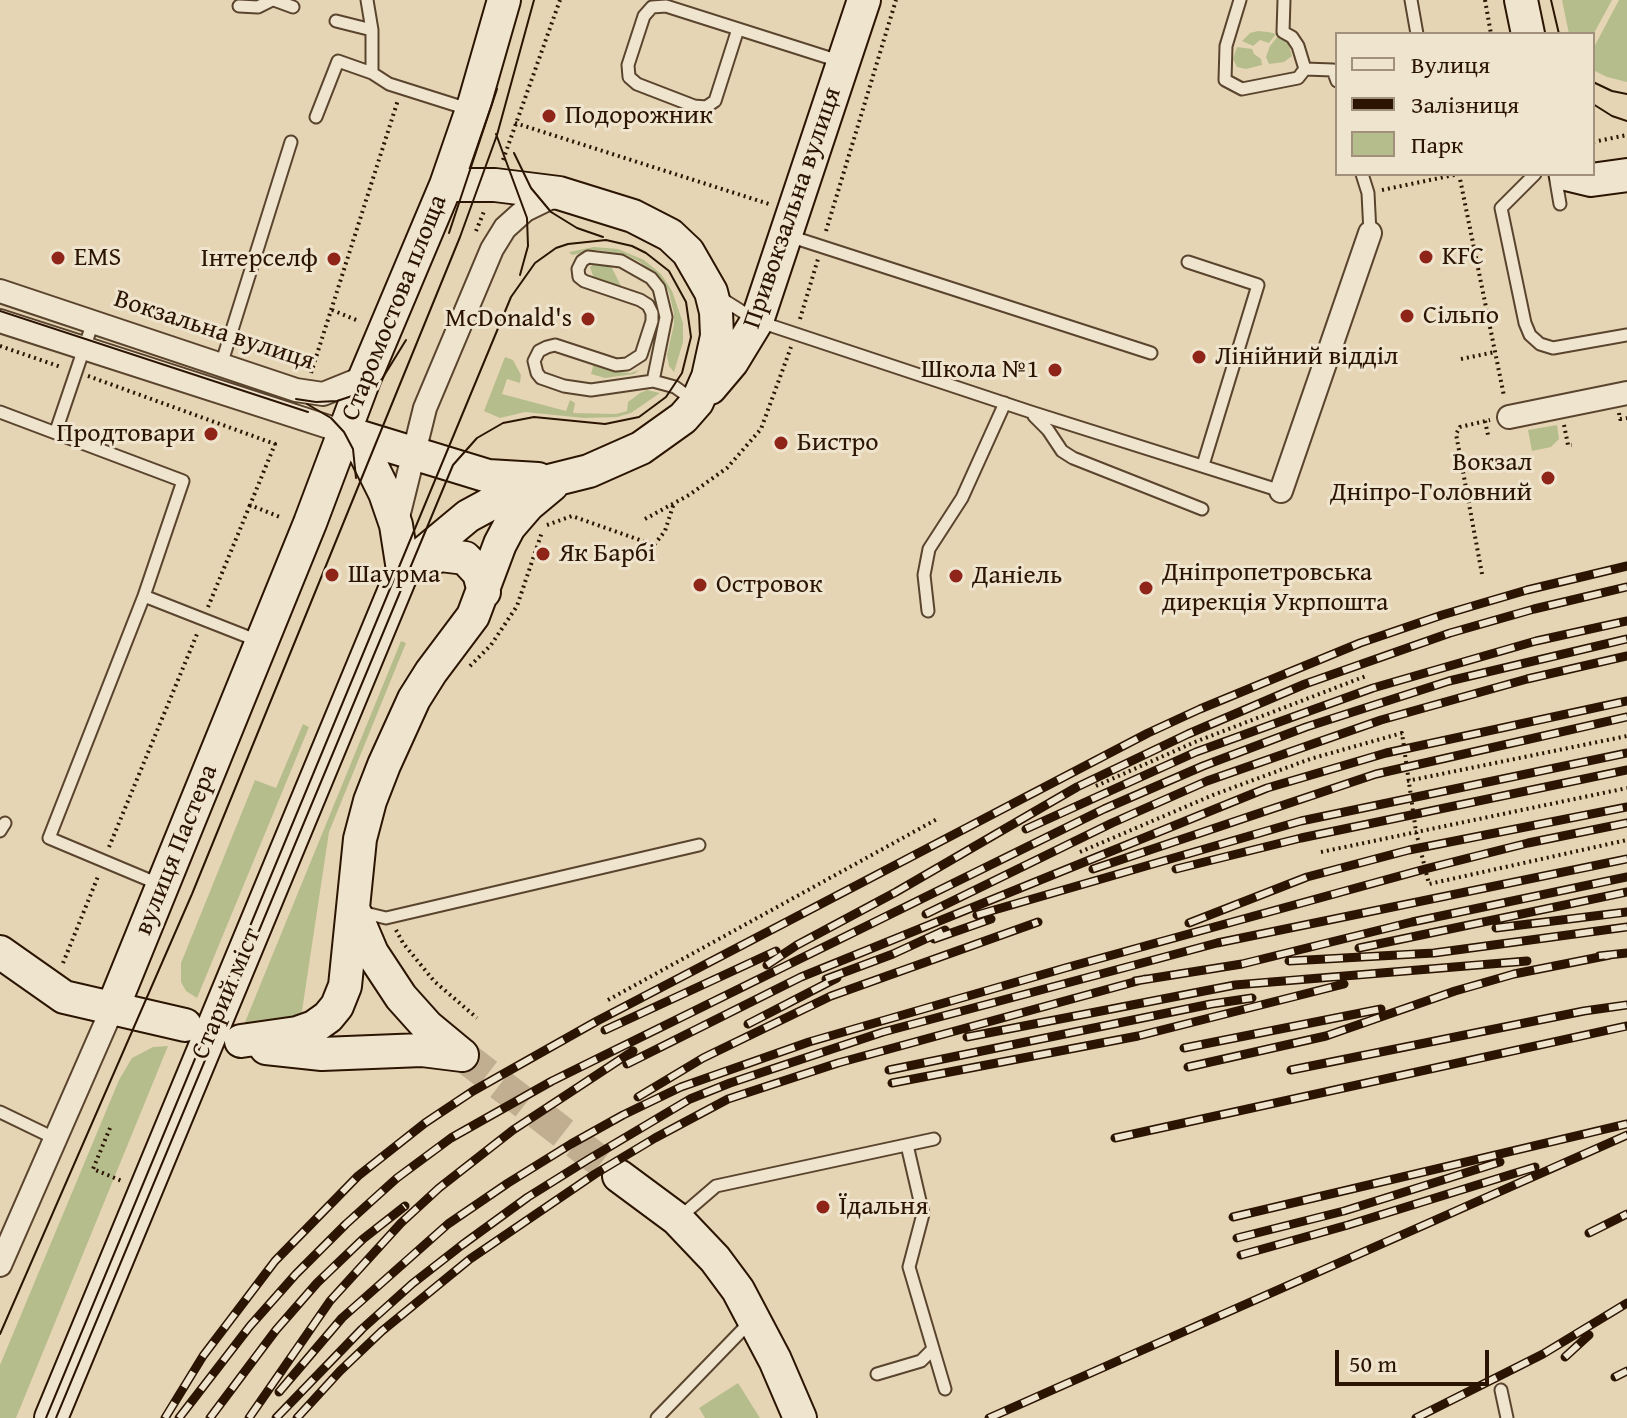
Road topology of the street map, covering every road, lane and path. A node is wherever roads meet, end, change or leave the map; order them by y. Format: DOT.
graph roads {
  1 [pos="273,0"];
  2 [pos="367,0"];
  3 [pos="504,0"];
  4 [pos="560,0"];
  5 [pos="864,0"];
  6 [pos="896,0"];
  7 [pos="1240,0"];
  8 [pos="1284,0"];
  9 [pos="1411,0"];
  10 [pos="1485,0"];
  11 [pos="1521,0"];
  12 [pos="239,6"];
  13 [pos="293,7"];
  14 [pos="336,21"];
  15 [pos="738,29"];
  16 [pos="372,30"];
  17 [pos="1417,32"];
  18 [pos="1491,32"];
  19 [pos="1528,32"];
  20 [pos="844,62"];
  21 [pos="1305,69"];
  22 [pos="372,73"];
  23 [pos="1335,76"];
  24 [pos="401,88"];
  25 [pos="472,111"];
  26 [pos="316,117"];
  27 [pos="1627,135"];
  28 [pos="291,142"];
  29 [pos="1595,142"];
  30 [pos="1627,175"];
  31 [pos="1363,176"];
  32 [pos="1449,176"];
  33 [pos="1459,176"];
  34 [pos="1533,176"];
  35 [pos="446,185"];
  36 [pos="1563,189"];
  37 [pos="559,193"];
  38 [pos="1368,193"];
  39 [pos="769,204"];
  40 [pos="1370,233"];
  41 [pos="786,235"];
  42 [pos="821,246"];
  43 [pos="1188,262"];
  44 [pos="0,291"];
  45 [pos="711,292"];
  46 [pos="332,310"];
  47 [pos="0,321"];
  48 [pos="757,321"];
  49 [pos="93,322"];
  50 [pos="355,329"];
  51 [pos="796,334"];
  52 [pos="1627,335"];
  53 [pos="0,346"];
  54 [pos="84,348"];
  55 [pos="1495,352"];
  56 [pos="1151,353"];
  57 [pos="1461,359"];
  58 [pos="221,365"];
  59 [pos="298,369"];
  60 [pos="76,372"];
  61 [pos="365,377"];
  62 [pos="653,381"];
  63 [pos="1627,393"];
  64 [pos="697,402"];
  65 [pos="1005,403"];
  66 [pos="0,412"];
  67 [pos="1031,412"];
  68 [pos="1509,417"];
  69 [pos="1485,421"];
  70 [pos="56,431"];
  71 [pos="1565,431"];
  72 [pos="344,432"];
  73 [pos="1488,435"];
  74 [pos="1572,445"];
  75 [pos="414,452"];
  76 [pos="1203,465"];
  77 [pos="561,478"];
  78 [pos="1281,491"];
  79 [pos="674,503"];
  80 [pos="250,505"];
  81 [pos="1202,509"];
  82 [pos="280,517"];
  83 [pos="645,519"];
  84 [pos="396,525"];
  85 [pos="403,570"];
  86 [pos="1482,574"];
  87 [pos="484,592"];
  88 [pos="144,596"];
  89 [pos="928,611"];
  90 [pos="203,619"];
  91 [pos="261,642"];
  92 [pos="470,666"];
  93 [pos="1366,676"];
  94 [pos="1627,736"];
  95 [pos="1407,781"];
  96 [pos="1096,786"];
  97 [pos="1627,788"];
  98 [pos="939,818"];
  99 [pos="1416,832"];
  100 [pos="1627,840"];
  101 [pos="699,845"];
  102 [pos="1080,852"];
  103 [pos="1321,852"];
  104 [pos="103,862"];
  105 [pos="163,886"];
  106 [pos="354,910"];
  107 [pos="391,917"];
  108 [pos="0,952"];
  109 [pos="63,963"];
  110 [pos="608,1000"];
  111 [pos="113,1007"];
  112 [pos="477,1018"];
  113 [pos="185,1025"];
  114 [pos="0,1112"];
  115 [pos="110,1128"];
  116 [pos="57,1139"];
  117 [pos="934,1139"];
  118 [pos="907,1145"];
  119 [pos="619,1176"];
  120 [pos="122,1181"];
  121 [pos="677,1219"];
  122 [pos="0,1265"];
  123 [pos="754,1318"];
  124 [pos="933,1349"];
  125 [pos="877,1374"];
  126 [pos="945,1389"];
  127 [pos="1501,1390"];
  128 [pos="51,1418"];
  129 [pos="657,1418"];
  130 [pos="800,1418"];
  131 [pos="1507,1418"];
  1 -- 12 [label="lane"];
  1 -- 13 [label="lane"];
  2 -- 16 [label="lane"];
  3 -- 25 [label="main road"];
  4 -- 39 [label="path"];
  5 -- 20 [label="main road, Привокзальна вулиця"];
  6 -- 42 [label="path"];
  7 -- 21 [label="lane"];
  8 -- 21 [label="lane"];
  9 -- 17 [label="lane"];
  10 -- 18 [label="path"];
  11 -- 19 [label="main road"];
  14 -- 16 [label="lane"];
  15 -- 15 [label="lane"];
  15 -- 20 [label="lane"];
  16 -- 22 [label="lane"];
  20 -- 41 [label="main road, Привокзальна вулиця"];
  21 -- 23 [label="lane"];
  22 -- 24 [label="lane"];
  22 -- 26 [label="lane"];
  24 -- 25 [label="lane"];
  24 -- 46 [label="path"];
  25 -- 35 [label="main road"];
  27 -- 29 [label="path"];
  28 -- 58 [label="lane"];
  30 -- 36 [label="main road"];
  31 -- 38 [label="lane"];
  32 -- 38 [label="path"];
  33 -- 55 [label="path"];
  34 -- 52 [label="lane"];
  35 -- 37 [label="main road, Старомостова площа"];
  35 -- 61 [label="main road, Старомостова площа"];
  37 -- 45 [label="main road, Старомостова площа"];
  37 -- 75 [label="street"];
  38 -- 40 [label="lane"];
  40 -- 78 [label="street"];
  41 -- 42 [label="lane"];
  41 -- 48 [label="main road, Привокзальна вулиця"];
  42 -- 51 [label="path"];
  42 -- 56 [label="lane"];
  43 -- 76 [label="lane"];
  44 -- 49 [label="street, Вокзальна вулиця"];
  45 -- 48 [label="lane"];
  45 -- 64 [label="main road, Старомостова площа"];
  46 -- 50 [label="path"];
  46 -- 59 [label="path"];
  47 -- 54 [label="street"];
  48 -- 51 [label="lane"];
  48 -- 64 [label="main road, Привокзальна вулиця"];
  49 -- 54 [label="lane"];
  49 -- 58 [label="street, Вокзальна вулиця"];
  51 -- 65 [label="lane"];
  51 -- 79 [label="path"];
  53 -- 60 [label="path"];
  54 -- 60 [label="lane"];
  54 -- 72 [label="street"];
  55 -- 57 [label="path"];
  55 -- 68 [label="path"];
  58 -- 61 [label="street, Вокзальна вулиця"];
  60 -- 70 [label="lane"];
  60 -- 80 [label="path"];
  61 -- 72 [label="main road, Старомостова площа"];
  62 -- 62 [label="lane"];
  62 -- 64 [label="lane"];
  63 -- 68 [label="street"];
  64 -- 77 [label="main road, Старомостова площа"];
  65 -- 67 [label="lane"];
  65 -- 89 [label="lane"];
  66 -- 70 [label="lane"];
  67 -- 76 [label="lane"];
  67 -- 81 [label="lane"];
  68 -- 69 [label="path"];
  69 -- 73 [label="path"];
  69 -- 86 [label="path"];
  70 -- 88 [label="lane"];
  71 -- 74 [label="path"];
  72 -- 75 [label="main road, Старомостова площа"];
  72 -- 84 [label="main road, Старомостова площа"];
  72 -- 91 [label="main road, вулиця Пастера"];
  75 -- 77 [label="main road, Старомостова площа"];
  75 -- 84 [label="street"];
  76 -- 78 [label="lane"];
  77 -- 85 [label="main road, Старомостова площа"];
  77 -- 87 [label="main road"];
  79 -- 83 [label="path"];
  79 -- 92 [label="path"];
  80 -- 82 [label="path"];
  80 -- 90 [label="path"];
  84 -- 85 [label="main road, Старомостова площа"];
  85 -- 87 [label="main road"];
  85 -- 128 [label="main road, Старий міст"];
  87 -- 106 [label="main road"];
  88 -- 90 [label="lane"];
  88 -- 104 [label="lane"];
  90 -- 91 [label="lane"];
  90 -- 104 [label="path"];
  91 -- 105 [label="main road, вулиця Пастера"];
  93 -- 96 [label="path"];
  94 -- 95 [label="path"];
  95 -- 99 [label="path"];
  95 -- 102 [label="path"];
  97 -- 99 [label="path"];
  98 -- 110 [label="path"];
  99 -- 100 [label="path"];
  99 -- 103 [label="path"];
  101 -- 107 [label="lane"];
  104 -- 105 [label="lane"];
  104 -- 109 [label="path"];
  105 -- 111 [label="main road, вулиця Пастера"];
  106 -- 106 [label="main road"];
  106 -- 107 [label="lane"];
  107 -- 112 [label="path"];
  108 -- 111 [label="main road"];
  111 -- 113 [label="main road"];
  111 -- 116 [label="street, вулиця Пастера"];
  114 -- 116 [label="lane"];
  115 -- 120 [label="path"];
  116 -- 122 [label="street, вулиця Пастера"];
  117 -- 118 [label="lane"];
  118 -- 121 [label="lane"];
  118 -- 124 [label="lane"];
  119 -- 121 [label="main road"];
  121 -- 123 [label="main road"];
  123 -- 129 [label="lane"];
  123 -- 130 [label="main road"];
  124 -- 125 [label="lane"];
  124 -- 126 [label="lane"];
  127 -- 131 [label="lane"];
}
